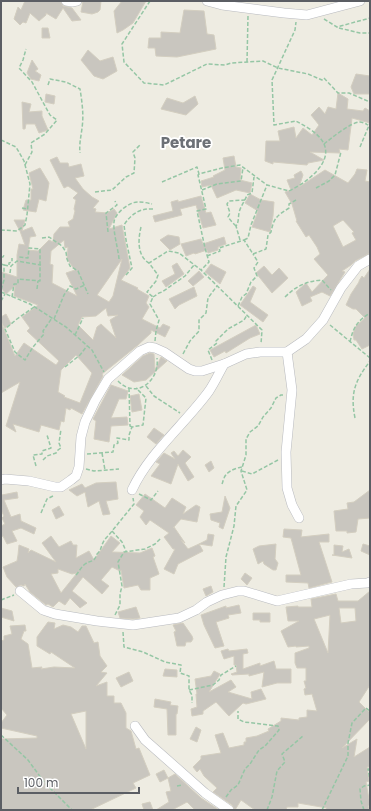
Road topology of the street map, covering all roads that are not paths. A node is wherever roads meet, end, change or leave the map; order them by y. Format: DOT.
graph roads {
  1 [pos="66,1"];
  2 [pos="77,1"];
  3 [pos="207,1"];
  4 [pos="360,1"];
  5 [pos="370,259"];
  6 [pos="287,352"];
  7 [pos="224,364"];
  8 [pos="1,480"];
  9 [pos="132,490"];
  10 [pos="299,518"];
  11 [pos="370,582"];
  12 [pos="20,591"];
  13 [pos="135,726"];
  14 [pos="229,810"];
  1 -- 2 [label="street"];
  3 -- 4 [label="street"];
  5 -- 6 [label="street"];
  6 -- 7 [label="street"];
  6 -- 10 [label="street"];
  7 -- 8 [label="street"];
  7 -- 9 [label="street"];
  11 -- 12 [label="street"];
  13 -- 14 [label="street"];
}
